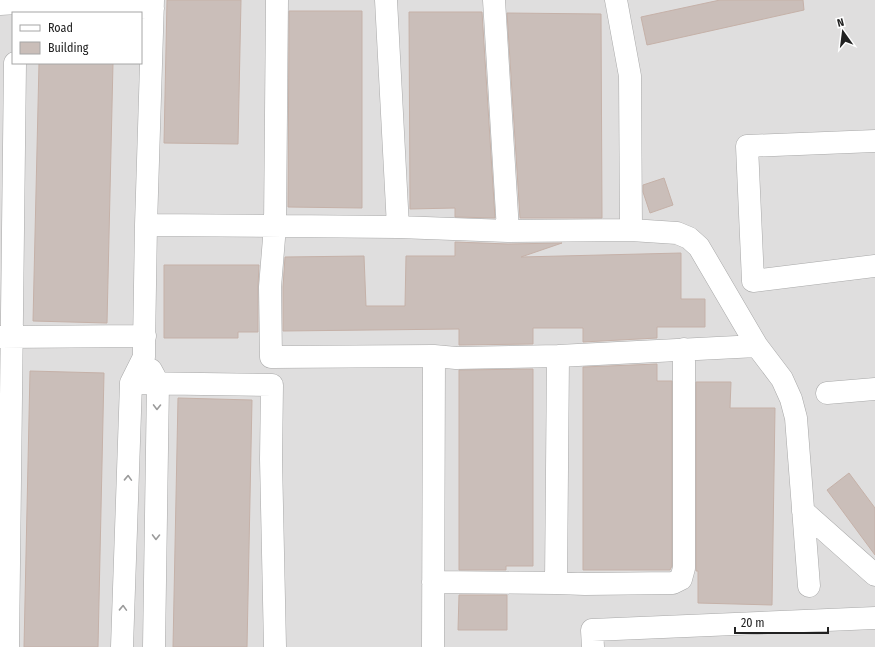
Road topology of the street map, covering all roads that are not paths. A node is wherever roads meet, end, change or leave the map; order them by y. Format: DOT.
graph roads {
  1 [pos="277,0"];
  2 [pos="386,0"];
  3 [pos="494,0"];
  4 [pos="616,0"];
  5 [pos="153,4"];
  6 [pos="13,5"];
  7 [pos="15,64"];
  8 [pos="7,125"];
  9 [pos="875,141"];
  10 [pos="146,225"];
  11 [pos="275,226"];
  12 [pos="398,227"];
  13 [pos="631,230"];
  14 [pos="508,231"];
  15 [pos="875,266"];
  16 [pos="6,337"];
  17 [pos="756,346"];
  18 [pos="144,347"];
  19 [pos="684,349"];
  20 [pos="434,356"];
  21 [pos="558,356"];
  22 [pos="271,357"];
  23 [pos="131,383"];
  24 [pos="158,383"];
  25 [pos="272,385"];
  26 [pos="875,389"];
  27 [pos="827,393"];
  28 [pos="5,448"];
  29 [pos="803,511"];
  30 [pos="875,575"];
  31 [pos="4,577"];
  32 [pos="433,582"];
  33 [pos="556,583"];
  34 [pos="809,586"];
  35 [pos="875,618"];
  36 [pos="8,647"];
  37 [pos="122,647"];
  38 [pos="154,647"];
  39 [pos="275,647"];
  40 [pos="433,647"];
  41 [pos="593,647"];
  1 -- 11 [label="street"];
  2 -- 12 [label="street"];
  3 -- 14 [label="street"];
  4 -- 13 [label="street"];
  5 -- 6 [label="street"];
  5 -- 10 [label="street"];
  7 -- 8 [label="street"];
  8 -- 16 [label="street"];
  9 -- 15 [label="street"];
  10 -- 11 [label="street"];
  10 -- 18 [label="street"];
  11 -- 12 [label="street"];
  11 -- 22 [label="street"];
  12 -- 14 [label="street"];
  13 -- 14 [label="street"];
  13 -- 17 [label="street"];
  16 -- 18 [label="street"];
  16 -- 28 [label="street"];
  17 -- 19 [label="street"];
  17 -- 29 [label="street"];
  18 -- 23 [label="street"];
  18 -- 24 [label="street"];
  19 -- 21 [label="street"];
  19 -- 33 [label="street"];
  20 -- 21 [label="street"];
  20 -- 22 [label="street"];
  20 -- 32 [label="street"];
  21 -- 33 [label="street"];
  22 -- 25 [label="street"];
  23 -- 24 [label="street"];
  37 -- 23 [label="street, one-way"];
  24 -- 25 [label="street"];
  24 -- 38 [label="street, one-way"];
  25 -- 39 [label="street"];
  26 -- 27 [label="street"];
  28 -- 31 [label="street"];
  29 -- 30 [label="street"];
  29 -- 34 [label="street"];
  31 -- 36 [label="street"];
  32 -- 33 [label="street"];
  32 -- 40 [label="street"];
  35 -- 41 [label="street"];
}
